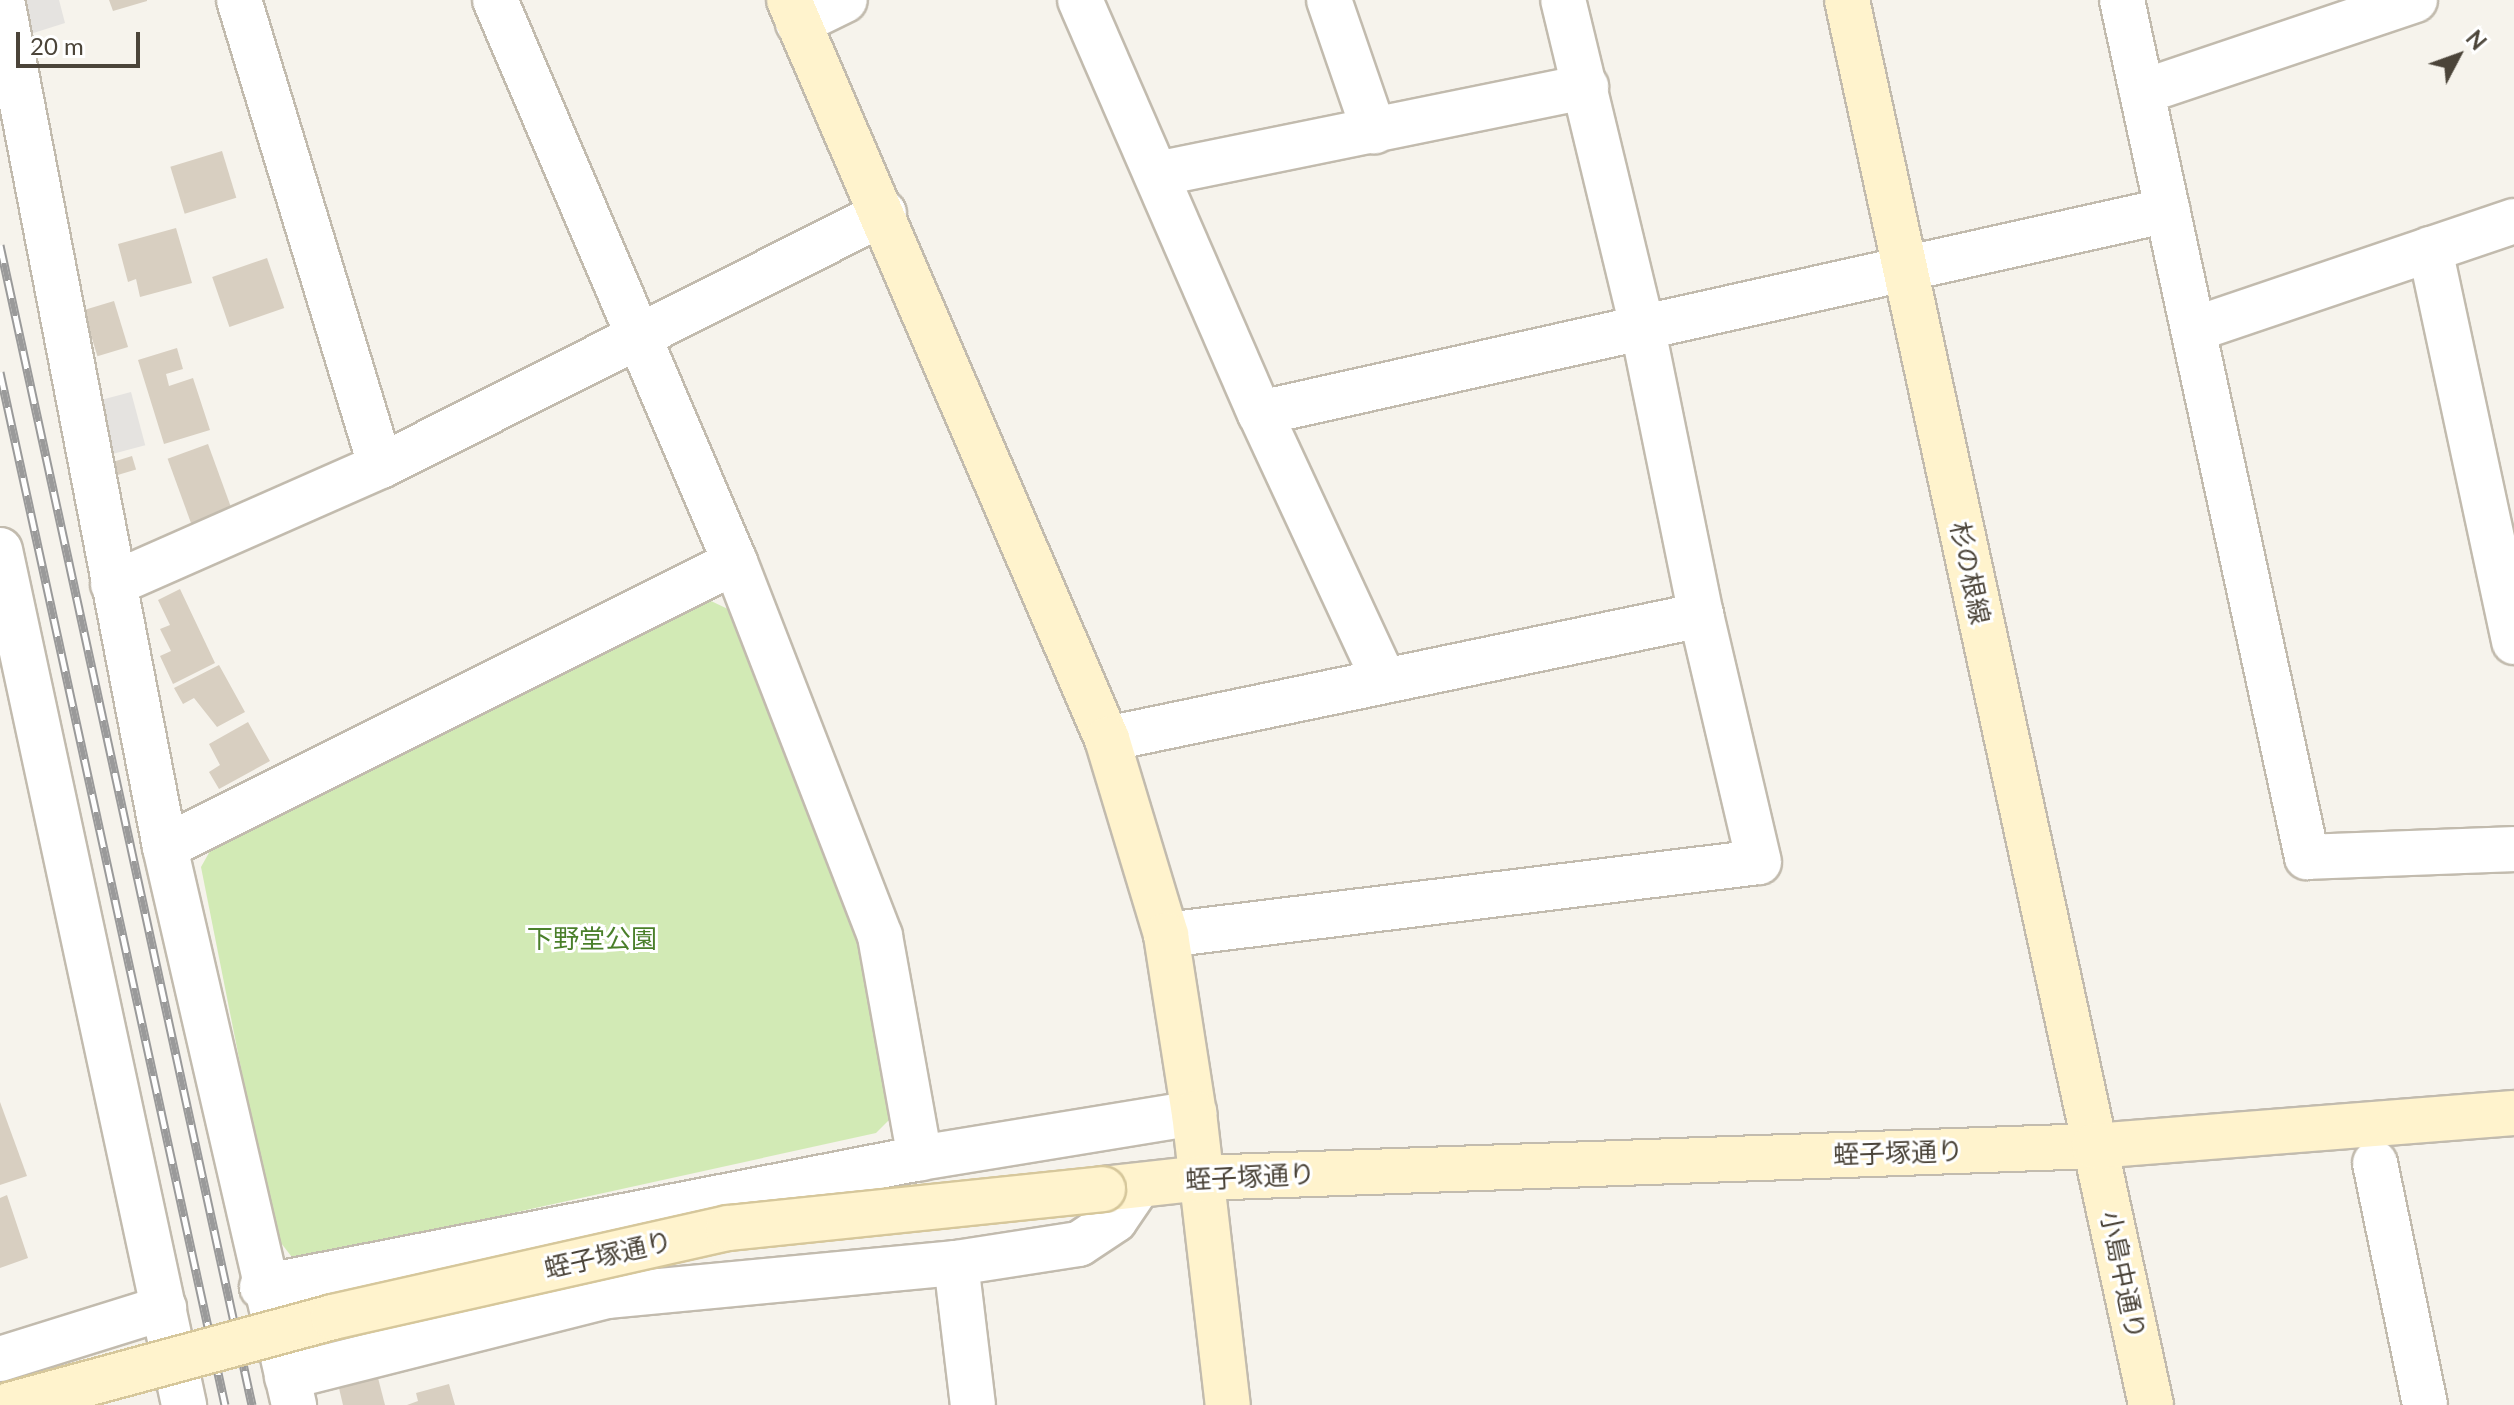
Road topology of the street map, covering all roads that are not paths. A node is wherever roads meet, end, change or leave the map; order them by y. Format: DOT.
graph roads {
  1 [pos="2,0"];
  2 [pos="239,0"];
  3 [pos="495,0"];
  4 [pos="845,0"];
  5 [pos="1080,0"];
  6 [pos="1329,0"];
  7 [pos="1563,0"];
  8 [pos="1847,0"];
  9 [pos="2122,0"];
  10 [pos="2402,2"];
  11 [pos="794,11"];
  12 [pos="1586,87"];
  13 [pos="2142,92"];
  14 [pos="1374,131"];
  15 [pos="1157,174"];
  16 [pos="2168,210"];
  17 [pos="884,213"];
  18 [pos="2514,221"];
  19 [pos="2430,249"];
  20 [pos="1904,270"];
  21 [pos="1642,326"];
  22 [pos="2195,329"];
  23 [pos="639,340"];
  24 [pos="1260,413"];
  25 [pos="381,466"];
  26 [pos="0,550"];
  27 [pos="735,562"];
  28 [pos="113,584"];
  29 [pos="1701,615"];
  30 [pos="2514,642"];
  31 [pos="1383,678"];
  32 [pos="1107,739"];
  33 [pos="165,847"];
  34 [pos="2514,849"];
  35 [pos="1166,935"];
  36 [pos="1194,1113"];
  37 [pos="2514,1113"];
  38 [pos="2094,1146"];
  39 [pos="920,1158"];
  40 [pos="2375,1163"];
  41 [pos="1201,1178"];
  42 [pos="1121,1187"];
  43 [pos="956,1263"];
  44 [pos="262,1287"];
  45 [pos="164,1308"];
  46 [pos="0,1359"];
  47 [pos="290,1391"];
  48 [pos="9,1405"];
  49 [pos="184,1405"];
  50 [pos="973,1405"];
  51 [pos="1228,1405"];
  52 [pos="2151,1405"];
  53 [pos="2425,1405"];
  1 -- 28 [label="street"];
  2 -- 25 [label="street"];
  3 -- 23 [label="street"];
  4 -- 11 [label="street"];
  5 -- 15 [label="street"];
  6 -- 14 [label="street"];
  7 -- 12 [label="street"];
  8 -- 20 [label="street, 杉の根線"];
  9 -- 13 [label="street"];
  10 -- 13 [label="street"];
  11 -- 17 [label="street"];
  12 -- 14 [label="street"];
  12 -- 21 [label="street"];
  13 -- 16 [label="street"];
  14 -- 15 [label="street"];
  15 -- 24 [label="street"];
  16 -- 20 [label="street"];
  16 -- 22 [label="street"];
  17 -- 23 [label="street"];
  17 -- 32 [label="street"];
  18 -- 19 [label="street"];
  19 -- 22 [label="street"];
  19 -- 30 [label="street"];
  20 -- 21 [label="street"];
  20 -- 38 [label="street, 杉の根線"];
  21 -- 24 [label="street"];
  21 -- 29 [label="street"];
  22 -- 34 [label="street"];
  23 -- 25 [label="street"];
  23 -- 27 [label="street"];
  24 -- 31 [label="street"];
  25 -- 28 [label="street"];
  26 -- 45 [label="street"];
  27 -- 33 [label="street"];
  27 -- 39 [label="street"];
  28 -- 33 [label="street"];
  29 -- 31 [label="street"];
  29 -- 35 [label="street"];
  31 -- 32 [label="street"];
  32 -- 35 [label="street"];
  33 -- 44 [label="street"];
  35 -- 36 [label="street"];
  36 -- 39 [label="street"];
  36 -- 41 [label="street"];
  37 -- 38 [label="street, 蛭子塚通り"];
  38 -- 41 [label="street, 蛭子塚通り"];
  38 -- 52 [label="street, 小島中通り"];
  39 -- 44 [label="street"];
  40 -- 53 [label="street"];
  41 -- 42 [label="street, 蛭子塚通り"];
  41 -- 51 [label="street"];
  42 -- 43 [label="street"];
  42 -- 48 [label="street, 蛭子塚通り, bridge"];
  43 -- 47 [label="street"];
  43 -- 50 [label="street"];
  44 -- 47 [label="street"];
  45 -- 46 [label="street"];
  45 -- 49 [label="street"];
}
